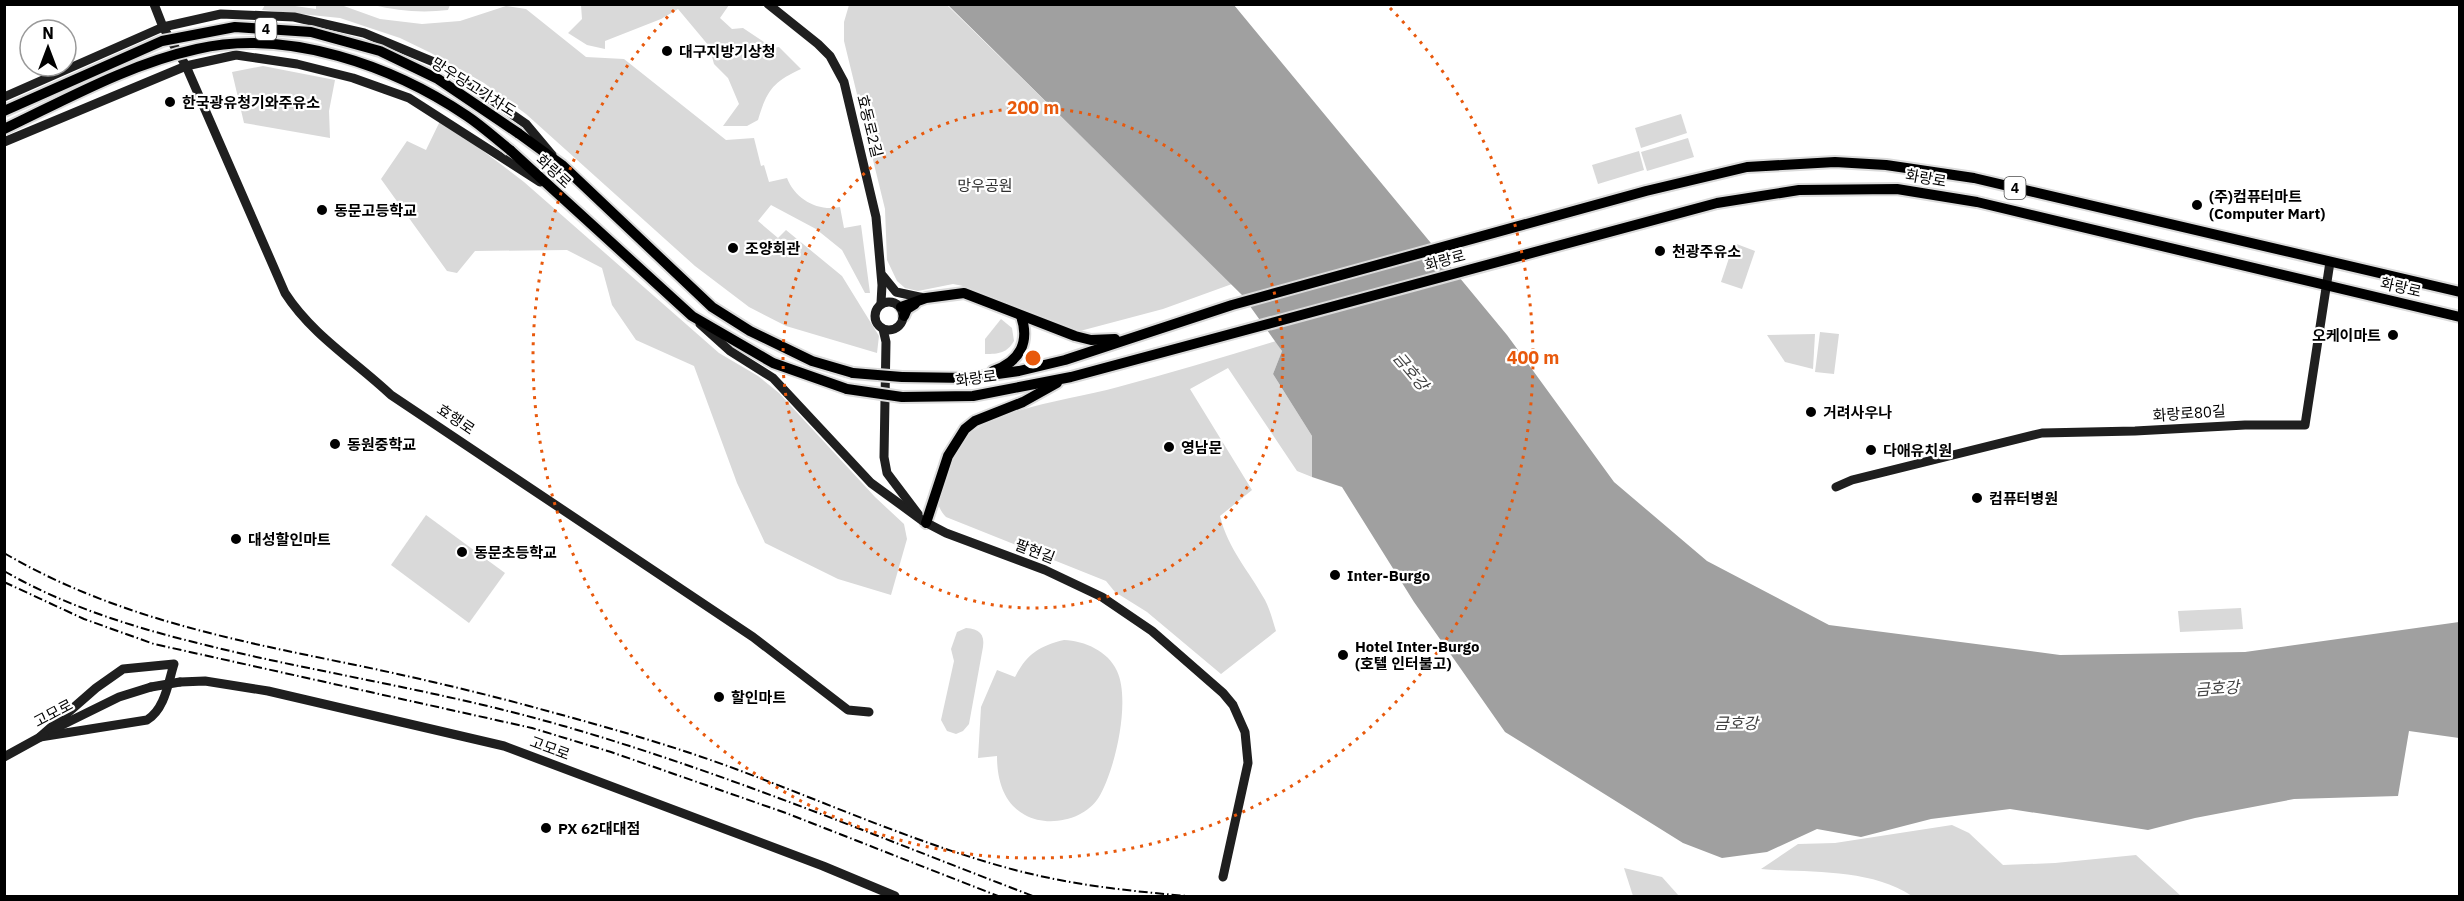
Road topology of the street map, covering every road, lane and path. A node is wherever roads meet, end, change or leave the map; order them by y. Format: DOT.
graph roads {
  1 [pos="154,4"];
  2 [pos="768,4"];
  3 [pos="163,27"];
  4 [pos="186,66"];
  5 [pos="4,97"];
  6 [pos="4,111"];
  7 [pos="4,129"];
  8 [pos="518,133"];
  9 [pos="4,142"];
  10 [pos="510,150"];
  11 [pos="562,165"];
  12 [pos="550,188"];
  13 [pos="2331,262"];
  14 [pos="882,273"];
  15 [pos="882,285"];
  16 [pos="2326,285"];
  17 [pos="2460,292"];
  18 [pos="923,299"];
  19 [pos="881,303"];
  20 [pos="899,308"];
  21 [pos="692,316"];
  22 [pos="1021,316"];
  23 [pos="2460,317"];
  24 [pos="896,328"];
  25 [pos="883,329"];
  26 [pos="1146,333"];
  27 [pos="886,342"];
  28 [pos="1071,376"];
  29 [pos="969,378"];
  30 [pos="1836,487"];
  31 [pos="924,522"];
  32 [pos="869,712"];
  33 [pos="40,737"];
  34 [pos="4,757"];
  35 [pos="1223,877"];
  36 [pos="895,897"];
  1 -- 3 [label="main road, 효행로"];
  2 -- 14 [label="main road, 효동로2길"];
  3 -- 4 [label="main road, 효행로"];
  3 -- 5 [label="main road"];
  3 -- 11 [label="main road"];
  4 -- 9 [label="main road"];
  4 -- 12 [label="main road"];
  4 -- 32 [label="main road, 효행로"];
  6 -- 8 [label="main road, 망우당고가차도 / 4, bridge"];
  7 -- 10 [label="main road, 망우당고가차도, bridge"];
  8 -- 11 [label="main road, 화랑로 / 4"];
  10 -- 12 [label="main road, 화랑로"];
  11 -- 29 [label="main road, 화랑로 / 4, bridge"];
  12 -- 21 [label="main road, 화랑로"];
  13 -- 16 [label="main road, 화랑로80길"];
  13 -- 17 [label="main road, 화랑로 / 4"];
  13 -- 26 [label="main road, 화랑로 / 4"];
  14 -- 15 [label="main road, 효동로2길"];
  14 -- 18 [label="main road"];
  15 -- 19 [label="main road, 효동로2길"];
  15 -- 20 [label="main road"];
  16 -- 23 [label="main road, 화랑로"];
  16 -- 28 [label="main road, 화랑로"];
  16 -- 30 [label="main road, 화랑로80길"];
  18 -- 20 [label="main road"];
  18 -- 22 [label="main road"];
  19 -- 20 [label="main road"];
  19 -- 25 [label="main road"];
  20 -- 24 [label="main road"];
  21 -- 28 [label="main road, 화랑로, bridge"];
  21 -- 31 [label="main road, 팔현길"];
  22 -- 26 [label="main road"];
  22 -- 29 [label="main road"];
  24 -- 25 [label="main road"];
  24 -- 27 [label="main road"];
  25 -- 27 [label="main road"];
  26 -- 29 [label="main road, 화랑로"];
  27 -- 31 [label="main road"];
  28 -- 31 [label="main road"];
  31 -- 35 [label="main road, 팔현길"];
  33 -- 33 [label="main road"];
  33 -- 34 [label="main road, 고모로"];
  33 -- 36 [label="main road, 고모로, bridge"];
}
